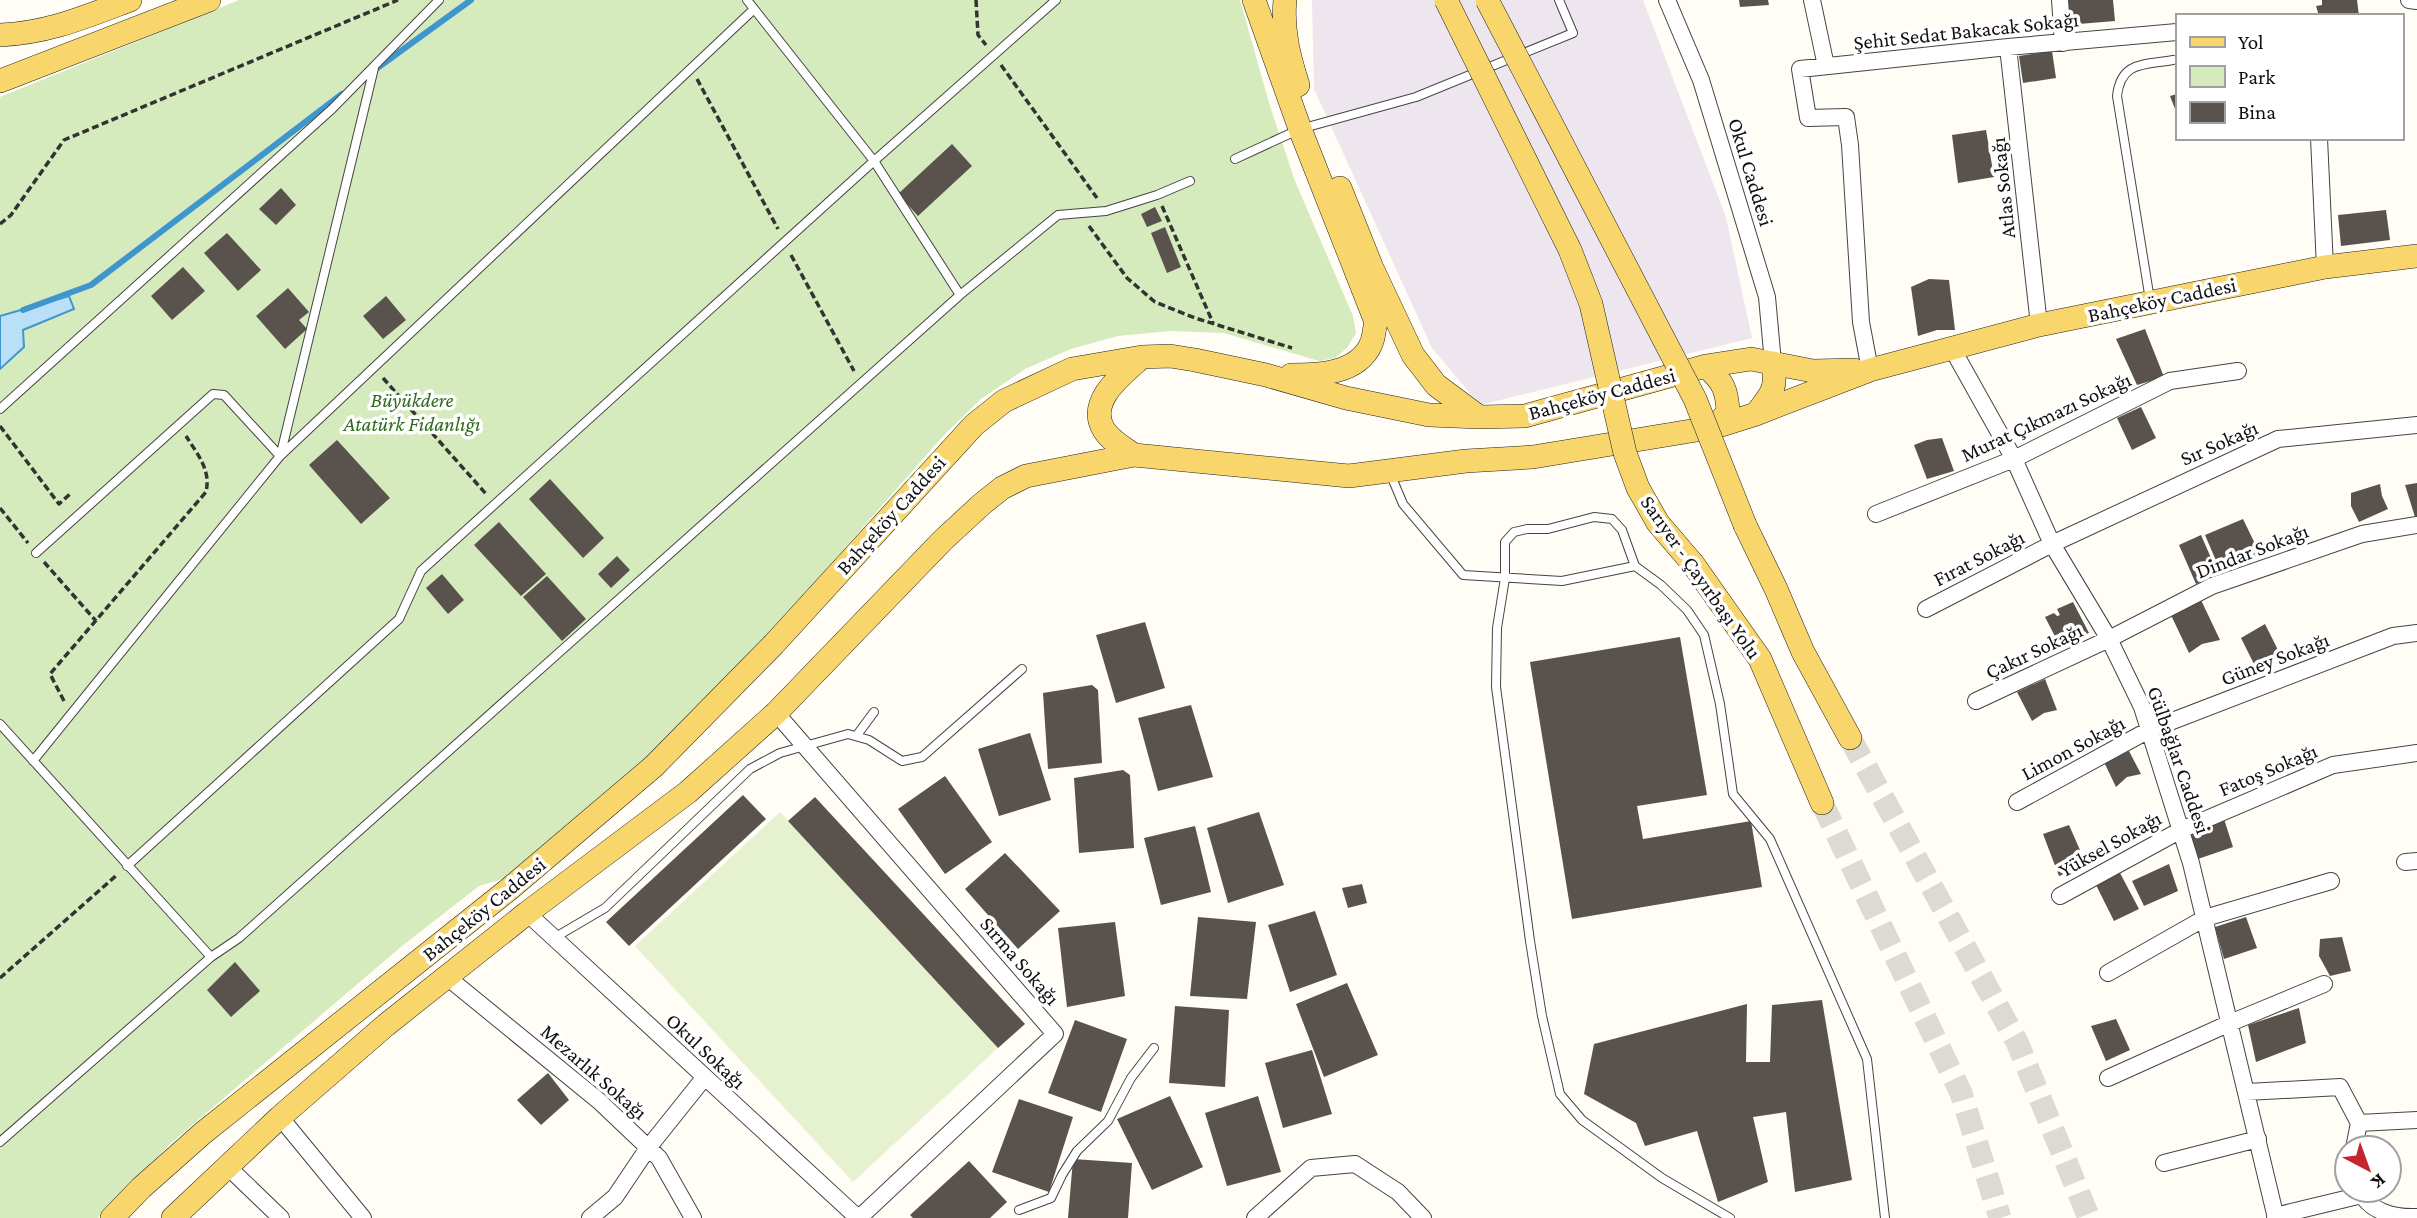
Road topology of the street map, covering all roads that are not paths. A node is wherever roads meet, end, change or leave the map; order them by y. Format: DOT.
graph roads {
  1 [pos="130,0"];
  2 [pos="209,0"];
  3 [pos="439,0"];
  4 [pos="747,0"];
  5 [pos="1056,0"];
  6 [pos="1254,0"];
  7 [pos="1285,0"];
  8 [pos="1446,0"];
  9 [pos="1487,0"];
  10 [pos="1559,0"];
  11 [pos="1667,0"];
  12 [pos="1812,0"];
  13 [pos="2060,0"];
  14 [pos="2409,0"];
  15 [pos="2417,1"];
  16 [pos="753,10"];
  17 [pos="2176,32"];
  18 [pos="0,34"];
  19 [pos="2063,43"];
  20 [pos="2008,47"];
  21 [pos="2173,60"];
  22 [pos="375,65"];
  23 [pos="1826,66"];
  24 [pos="0,80"];
  25 [pos="1307,127"];
  26 [pos="2319,140"];
  27 [pos="1235,159"];
  28 [pos="874,161"];
  29 [pos="1190,181"];
  30 [pos="2417,256"];
  31 [pos="2325,267"];
  32 [pos="960,295"];
  33 [pos="2150,303"];
  34 [pos="2039,325"];
  35 [pos="1953,350"];
  36 [pos="1142,357"];
  37 [pos="1773,363"];
  38 [pos="1706,366"];
  39 [pos="1870,370"];
  40 [pos="2238,371"];
  41 [pos="1266,375"];
  42 [pos="0,408"];
  43 [pos="1756,414"];
  44 [pos="1479,417"];
  45 [pos="2417,425"];
  46 [pos="1715,427"];
  47 [pos="1135,455"];
  48 [pos="280,456"];
  49 [pos="2014,459"];
  50 [pos="1389,471"];
  51 [pos="1876,514"];
  52 [pos="2417,525"];
  53 [pos="2052,544"];
  54 [pos="36,553"];
  55 [pos="1635,566"];
  56 [pos="1506,578"];
  57 [pos="1926,609"];
  58 [pos="2417,634"];
  59 [pos="2109,639"];
  60 [pos="1022,669"];
  61 [pos="1976,701"];
  62 [pos="874,712"];
  63 [pos="776,713"];
  64 [pos="0,724"];
  65 [pos="2149,730"];
  66 [pos="857,735"];
  67 [pos="1850,738"];
  68 [pos="804,746"];
  69 [pos="2417,753"];
  70 [pos="33,761"];
  71 [pos="2017,802"];
  72 [pos="1822,803"];
  73 [pos="2180,830"];
  74 [pos="127,866"];
  75 [pos="2331,881"];
  76 [pos="2060,895"];
  77 [pos="527,913"];
  78 [pos="2205,918"];
  79 [pos="554,938"];
  80 [pos="211,957"];
  81 [pos="2108,973"];
  82 [pos="446,977"];
  83 [pos="2324,984"];
  84 [pos="2230,1023"];
  85 [pos="1154,1048"];
  86 [pos="2108,1077"];
  87 [pos="704,1078"];
  88 [pos="2246,1092"];
  89 [pos="280,1117"];
  90 [pos="2417,1120"];
  91 [pos="2359,1122"];
  92 [pos="2357,1134"];
  93 [pos="2258,1139"];
  94 [pos="0,1142"];
  95 [pos="648,1148"];
  96 [pos="2164,1163"];
  97 [pos="227,1166"];
  98 [pos="2333,1201"];
  99 [pos="2374,1204"];
  100 [pos="1019,1210"];
  101 [pos="180,1215"];
  102 [pos="2276,1217"];
  103 [pos="2417,1217"];
  104 [pos="112,1218"];
  105 [pos="281,1218"];
  106 [pos="363,1218"];
  107 [pos="590,1218"];
  108 [pos="693,1218"];
  109 [pos="858,1218"];
  110 [pos="1255,1218"];
  111 [pos="1423,1218"];
  112 [pos="1730,1218"];
  113 [pos="1885,1218"];
  1 -- 18 [label="main road"];
  2 -- 24 [label="main road"];
  3 -- 22 [label="lane"];
  4 -- 16 [label="lane"];
  5 -- 28 [label="lane"];
  6 -- 25 [label="main road"];
  7 -- 25 [label="main road"];
  8 -- 72 [label="main road, Sarıyer - Çayırbaşı Yolu, bridge"];
  9 -- 67 [label="main road, bridge"];
  10 -- 25 [label="lane"];
  11 -- 37 [label="street, Okul Caddesi"];
  12 -- 23 [label="street"];
  13 -- 19 [label="street"];
  14 -- 15 [label="street"];
  16 -- 28 [label="lane"];
  16 -- 48 [label="lane"];
  17 -- 19 [label="street, Şehit Sedat Bakacak Sokağı"];
  19 -- 20 [label="street, Şehit Sedat Bakacak Sokağı"];
  20 -- 23 [label="street, Şehit Sedat Bakacak Sokağı"];
  20 -- 34 [label="street, Atlas Sokağı"];
  21 -- 33 [label="lane"];
  22 -- 42 [label="lane"];
  22 -- 48 [label="lane"];
  23 -- 39 [label="street, Şehit Sedat Bakacak Sokağı"];
  25 -- 27 [label="lane"];
  25 -- 41 [label="main road"];
  25 -- 44 [label="main road"];
  26 -- 31 [label="street"];
  28 -- 32 [label="lane"];
  28 -- 74 [label="lane"];
  29 -- 32 [label="lane"];
  30 -- 31 [label="main road, Bahçeköy Caddesi"];
  31 -- 33 [label="main road, Bahçeköy Caddesi"];
  32 -- 80 [label="lane"];
  33 -- 34 [label="main road, Bahçeköy Caddesi"];
  34 -- 35 [label="main road, Bahçeköy Caddesi"];
  35 -- 39 [label="main road, Bahçeköy Caddesi"];
  35 -- 49 [label="street, Gülbağlar Caddesi"];
  36 -- 41 [label="main road, Bahçeköy Caddesi"];
  36 -- 47 [label="main road"];
  36 -- 104 [label="main road, Bahçeköy Caddesi"];
  37 -- 38 [label="main road, Bahçeköy Caddesi"];
  37 -- 39 [label="main road, Bahçeköy Caddesi"];
  37 -- 43 [label="main road"];
  38 -- 44 [label="main road, Bahçeköy Caddesi"];
  38 -- 46 [label="main road"];
  39 -- 43 [label="main road, Bahçeköy Caddesi"];
  40 -- 49 [label="street, Murat Çıkmazı Sokağı"];
  41 -- 44 [label="main road, Bahçeköy Caddesi"];
  43 -- 46 [label="main road, Bahçeköy Caddesi"];
  45 -- 53 [label="street, Sır Sokağı"];
  46 -- 50 [label="main road, Bahçeköy Caddesi"];
  47 -- 50 [label="main road, Bahçeköy Caddesi"];
  47 -- 63 [label="main road, Bahçeköy Caddesi"];
  48 -- 54 [label="lane"];
  48 -- 70 [label="lane"];
  49 -- 51 [label="street, Murat Çıkmazı Sokağı"];
  49 -- 53 [label="street, Gülbağlar Caddesi"];
  50 -- 56 [label="lane"];
  52 -- 59 [label="street, Dindar Sokağı"];
  53 -- 57 [label="street, Fırat Sokağı"];
  53 -- 59 [label="street, Gülbağlar Caddesi"];
  55 -- 56 [label="lane"];
  55 -- 56 [label="lane"];
  55 -- 113 [label="lane"];
  56 -- 112 [label="lane"];
  58 -- 65 [label="street, Güney Sokağı"];
  59 -- 61 [label="street, Çakır Sokağı"];
  59 -- 65 [label="street, Gülbağlar Caddesi"];
  60 -- 66 [label="lane"];
  62 -- 66 [label="lane"];
  63 -- 68 [label="street, Sırma Sokağı"];
  63 -- 77 [label="main road, Bahçeköy Caddesi"];
  64 -- 70 [label="lane"];
  65 -- 71 [label="street, Limon Sokağı"];
  65 -- 73 [label="street, Gülbağlar Caddesi"];
  66 -- 68 [label="lane"];
  68 -- 79 [label="lane"];
  68 -- 109 [label="street, Sırma Sokağı"];
  69 -- 73 [label="street, Fatoş Sokağı"];
  70 -- 74 [label="lane"];
  73 -- 76 [label="street, Yüksel Sokağı"];
  73 -- 78 [label="street, Gülbağlar Caddesi"];
  74 -- 80 [label="lane"];
  75 -- 78 [label="street"];
  77 -- 79 [label="street, Okul Sokağı"];
  77 -- 82 [label="main road, Bahçeköy Caddesi"];
  78 -- 81 [label="street"];
  78 -- 84 [label="street, Gülbağlar Caddesi"];
  79 -- 87 [label="street, Okul Sokağı"];
  80 -- 94 [label="lane"];
  82 -- 89 [label="main road, Bahçeköy Caddesi"];
  82 -- 95 [label="street, Mezarlık Sokağı"];
  83 -- 84 [label="street"];
  84 -- 86 [label="street"];
  84 -- 88 [label="street, Gülbağlar Caddesi"];
  85 -- 100 [label="lane"];
  87 -- 95 [label="street"];
  87 -- 109 [label="street, Okul Sokağı"];
  88 -- 91 [label="street"];
  88 -- 93 [label="street, Gülbağlar Caddesi"];
  89 -- 97 [label="main road, Bahçeköy Caddesi"];
  89 -- 106 [label="street"];
  90 -- 91 [label="street"];
  91 -- 92 [label="street"];
  93 -- 96 [label="street"];
  93 -- 102 [label="street, Gülbağlar Caddesi"];
  95 -- 107 [label="street"];
  95 -- 108 [label="street, Mezarlık Sokağı"];
  97 -- 101 [label="main road, Bahçeköy Caddesi"];
  97 -- 105 [label="street"];
  98 -- 102 [label="street"];
  99 -- 103 [label="street"];
  110 -- 111 [label="street"];
}
